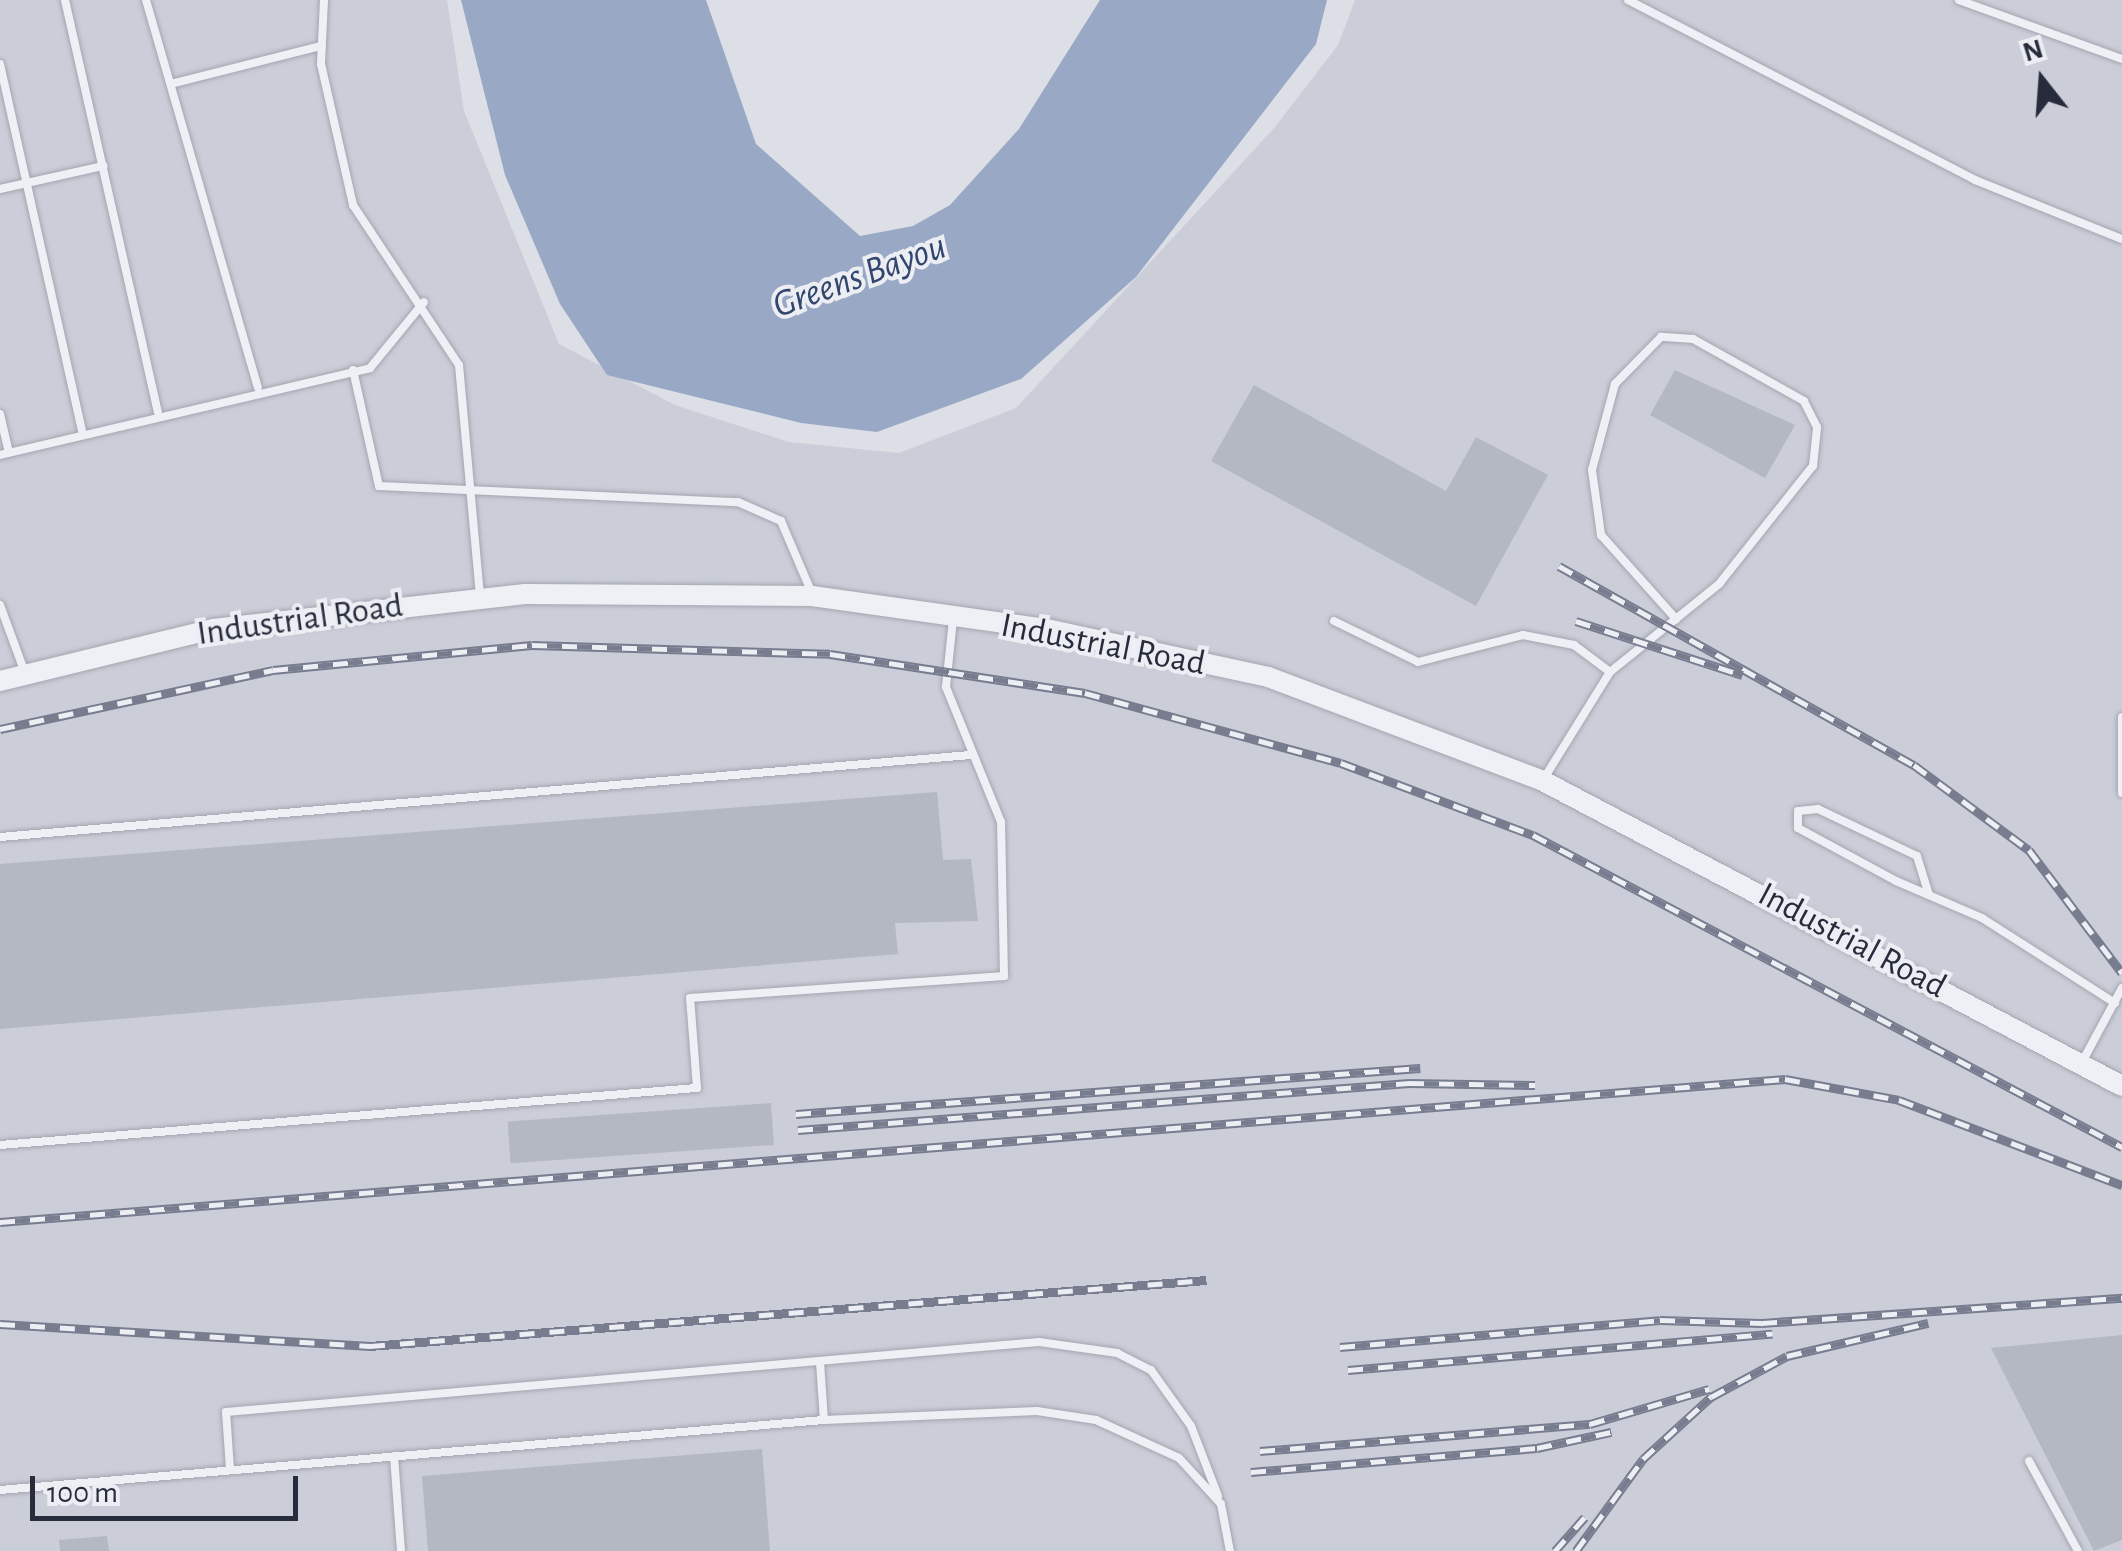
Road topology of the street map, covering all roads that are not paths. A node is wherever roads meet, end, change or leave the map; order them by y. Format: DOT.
graph roads {
  1 [pos="66,0"];
  2 [pos="146,0"];
  3 [pos="324,0"];
  4 [pos="1628,0"];
  5 [pos="1959,0"];
  6 [pos="322,46"];
  7 [pos="2122,59"];
  8 [pos="0,64"];
  9 [pos="171,84"];
  10 [pos="103,166"];
  11 [pos="26,183"];
  12 [pos="0,189"];
  13 [pos="2122,239"];
  14 [pos="424,302"];
  15 [pos="353,370"];
  16 [pos="258,387"];
  17 [pos="158,412"];
  18 [pos="0,414"];
  19 [pos="82,430"];
  20 [pos="4,453"];
  21 [pos="469,484"];
  22 [pos="812,596"];
  23 [pos="480,597"];
  24 [pos="0,605"];
  25 [pos="1676,619"];
  26 [pos="953,620"];
  27 [pos="1334,621"];
  28 [pos="1610,672"];
  29 [pos="26,673"];
  30 [pos="0,681"];
  31 [pos="2122,717"];
  32 [pos="970,755"];
  33 [pos="1543,781"];
  34 [pos="2122,793"];
  35 [pos="0,837"];
  36 [pos="1929,895"];
  37 [pos="2122,988"];
  38 [pos="2114,1003"];
  39 [pos="2081,1064"];
  40 [pos="2122,1086"];
  41 [pos="0,1145"];
  42 [pos="820,1362"];
  43 [pos="824,1420"];
  44 [pos="394,1456"];
  45 [pos="2029,1461"];
  46 [pos="230,1469"];
  47 [pos="0,1490"];
  48 [pos="1221,1504"];
  49 [pos="401,1551"];
  50 [pos="1230,1551"];
  51 [pos="2078,1551"];
  1 -- 10 [label="lane"];
  2 -- 9 [label="lane"];
  3 -- 6 [label="lane"];
  4 -- 13 [label="lane"];
  5 -- 7 [label="lane"];
  6 -- 9 [label="lane"];
  6 -- 14 [label="lane"];
  8 -- 11 [label="lane"];
  9 -- 16 [label="lane"];
  10 -- 11 [label="lane"];
  10 -- 17 [label="lane"];
  11 -- 12 [label="lane"];
  11 -- 19 [label="lane"];
  14 -- 15 [label="lane"];
  14 -- 21 [label="lane"];
  15 -- 16 [label="lane"];
  15 -- 21 [label="lane"];
  16 -- 17 [label="lane"];
  17 -- 19 [label="lane"];
  18 -- 20 [label="lane"];
  19 -- 20 [label="lane"];
  21 -- 22 [label="lane"];
  21 -- 23 [label="lane"];
  22 -- 23 [label="street, Industrial Road"];
  22 -- 26 [label="street, Industrial Road"];
  23 -- 29 [label="street, Industrial Road"];
  24 -- 29 [label="lane"];
  25 -- 25 [label="lane"];
  25 -- 28 [label="lane"];
  26 -- 32 [label="lane"];
  26 -- 33 [label="street, Industrial Road"];
  27 -- 28 [label="lane"];
  28 -- 33 [label="lane"];
  29 -- 30 [label="street, Industrial Road"];
  31 -- 34 [label="lane"];
  32 -- 35 [label="lane"];
  32 -- 41 [label="lane"];
  33 -- 39 [label="street, Industrial Road"];
  36 -- 36 [label="lane"];
  36 -- 38 [label="lane"];
  37 -- 38 [label="lane"];
  38 -- 39 [label="lane"];
  39 -- 40 [label="street, Industrial Road"];
  42 -- 43 [label="lane"];
  42 -- 46 [label="lane"];
  42 -- 48 [label="lane"];
  43 -- 44 [label="lane"];
  43 -- 48 [label="lane"];
  44 -- 46 [label="lane"];
  44 -- 49 [label="lane"];
  45 -- 51 [label="lane"];
  46 -- 47 [label="lane"];
  48 -- 50 [label="lane"];
}
